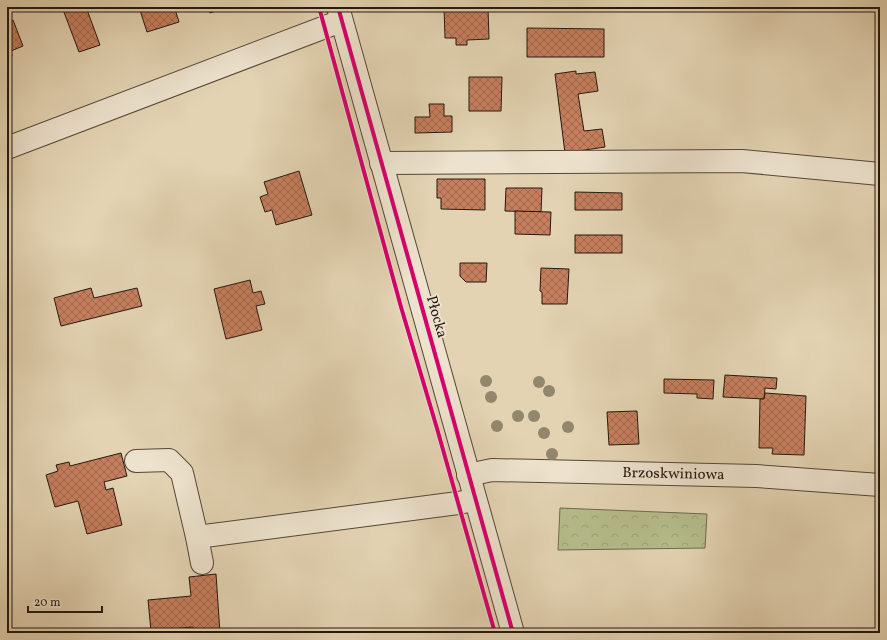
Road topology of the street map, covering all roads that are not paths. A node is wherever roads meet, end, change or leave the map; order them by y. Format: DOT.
graph roads {
  1 [pos="340,14"];
  2 [pos="7,148"];
  3 [pos="381,163"];
  4 [pos="880,174"];
  5 [pos="136,460"];
  6 [pos="468,475"];
  7 [pos="880,485"];
  8 [pos="475,500"];
  9 [pos="197,537"];
  10 [pos="202,563"];
  11 [pos="513,633"];
  1 -- 2 [label="street"];
  1 -- 3 [label="street, Płocka"];
  3 -- 4 [label="street"];
  3 -- 6 [label="street, Płocka"];
  5 -- 9 [label="street"];
  6 -- 7 [label="street, Brzoskwiniowa"];
  6 -- 8 [label="street, Płocka"];
  8 -- 9 [label="street"];
  8 -- 11 [label="street, Płocka"];
  9 -- 10 [label="street"];
}
